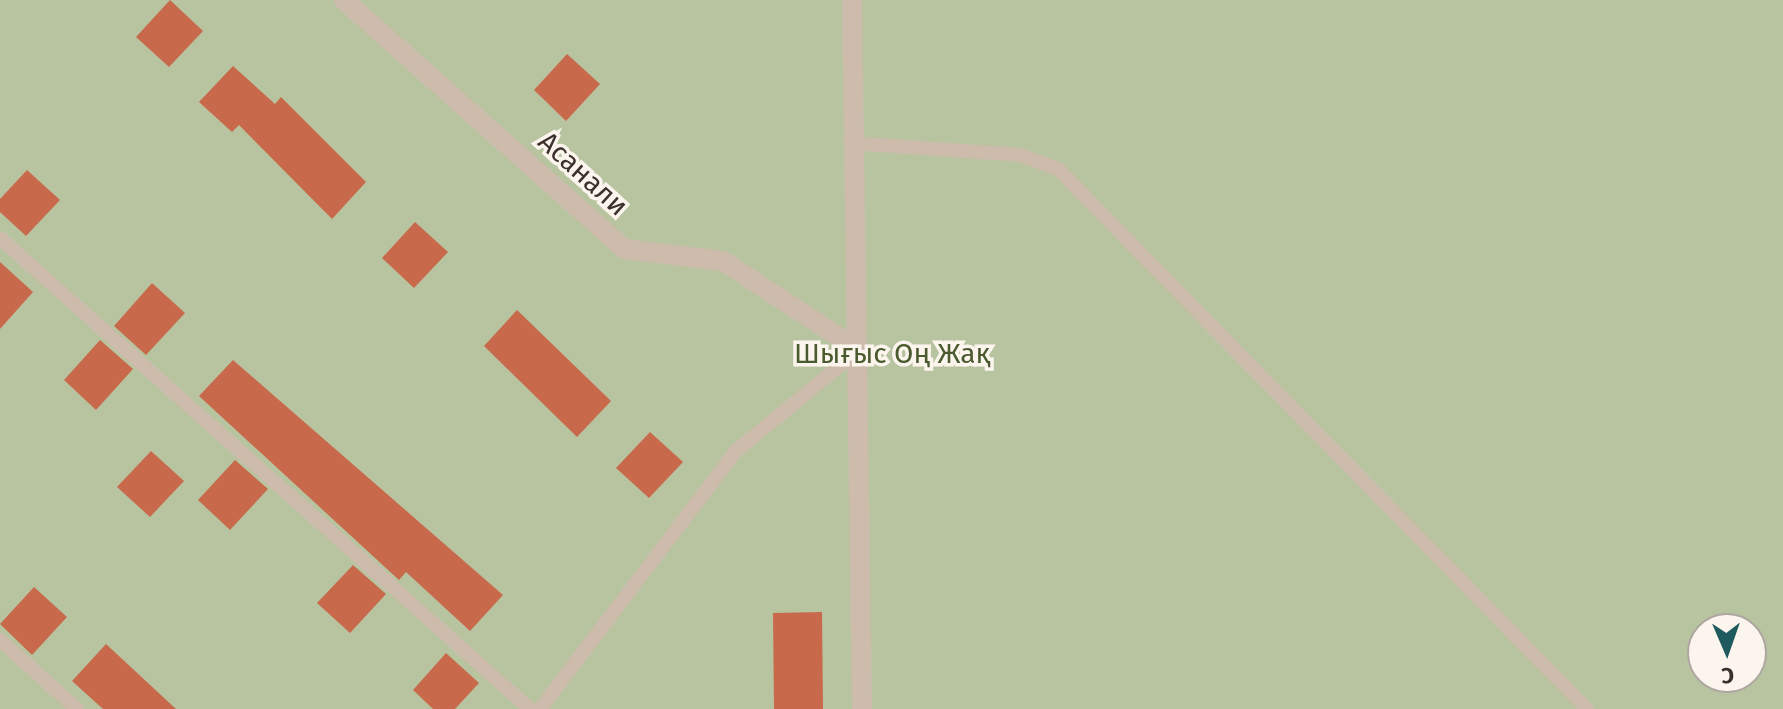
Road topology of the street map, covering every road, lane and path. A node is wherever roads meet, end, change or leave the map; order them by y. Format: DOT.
graph roads {
  1 [pos="344,0"];
  2 [pos="852,0"];
  3 [pos="850,143"];
  4 [pos="0,238"];
  5 [pos="859,350"];
  6 [pos="0,640"];
  7 [pos="77,709"];
  8 [pos="530,709"];
  9 [pos="540,709"];
  10 [pos="862,709"];
  11 [pos="1587,709"];
  1 -- 5 [label="street, Асанали"];
  2 -- 3 [label="street"];
  3 -- 5 [label="street"];
  3 -- 11 [label="lane"];
  4 -- 8 [label="lane"];
  5 -- 9 [label="lane"];
  5 -- 10 [label="street"];
  6 -- 7 [label="lane"];
}
